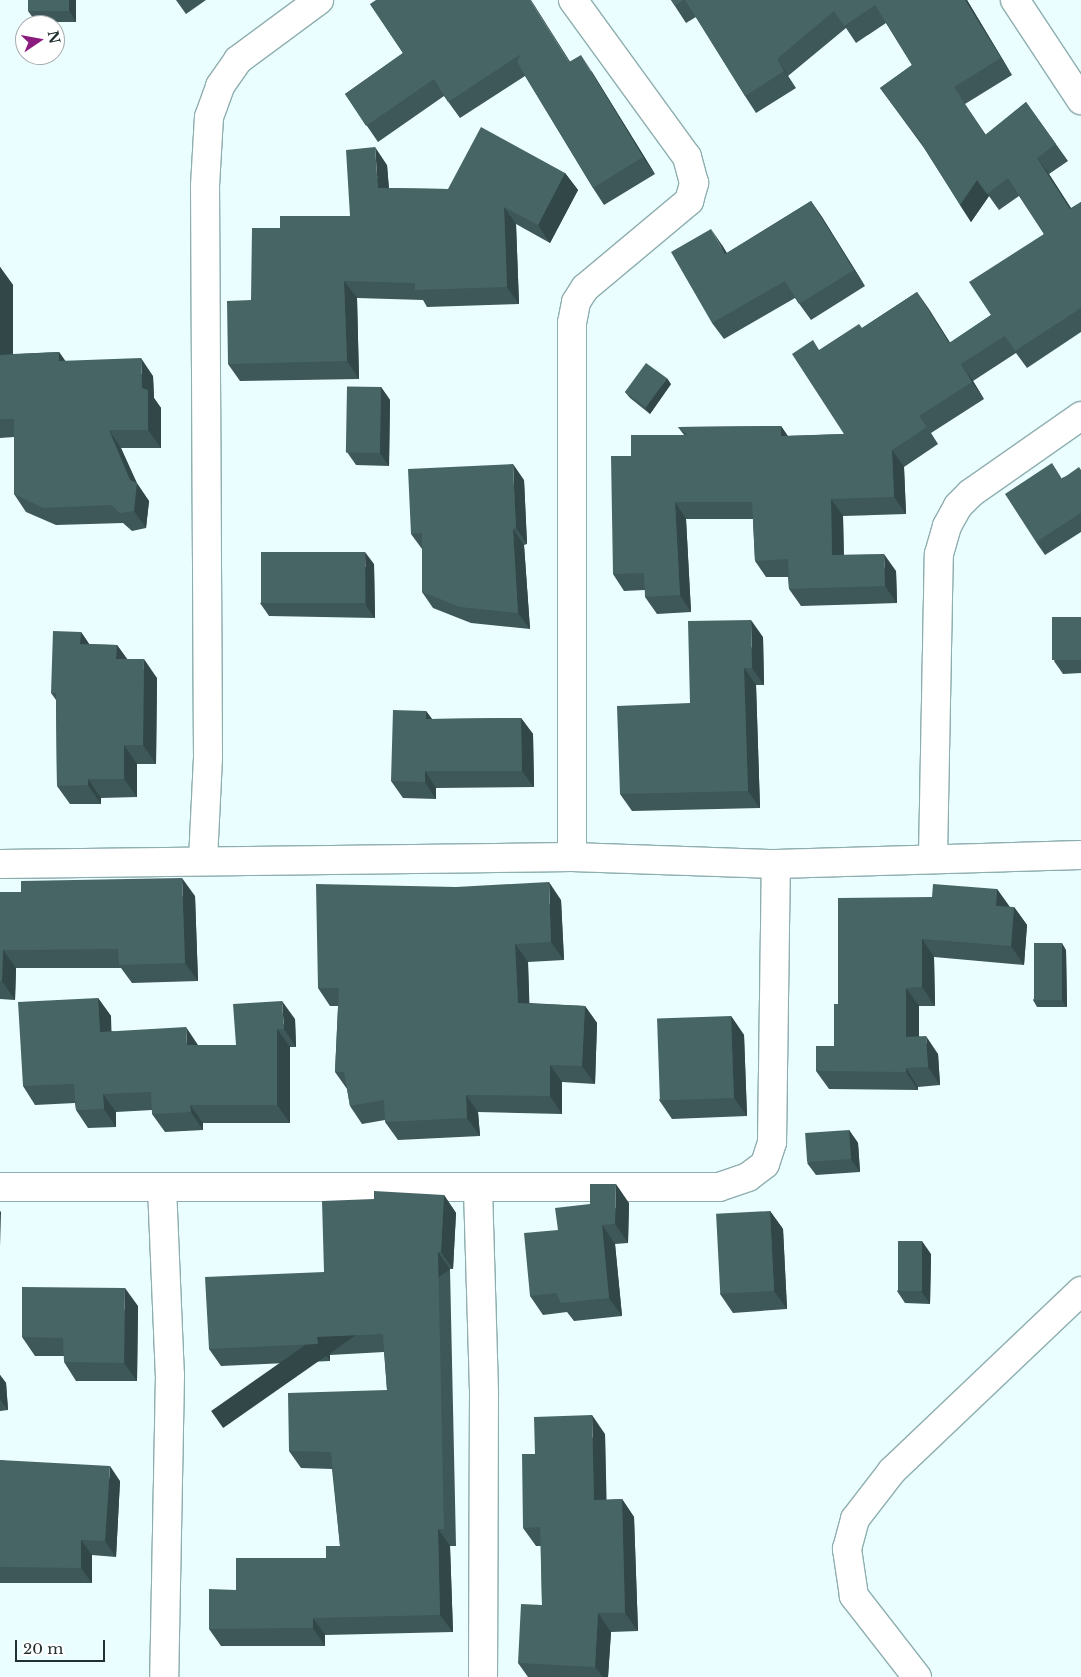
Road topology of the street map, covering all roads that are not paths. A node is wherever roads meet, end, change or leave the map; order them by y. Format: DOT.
graph roads {
  1 [pos="319,0"];
  2 [pos="574,0"];
  3 [pos="1015,0"];
  4 [pos="1081,100"];
  5 [pos="1081,416"];
  6 [pos="1081,856"];
  7 [pos="572,857"];
  8 [pos="933,857"];
  9 [pos="204,860"];
  10 [pos="0,864"];
  11 [pos="776,864"];
  12 [pos="0,1187"];
  13 [pos="162,1188"];
  14 [pos="478,1189"];
  15 [pos="1081,1291"];
  16 [pos="164,1677"];
  17 [pos="483,1677"];
  18 [pos="917,1677"];
  1 -- 9 [label="street"];
  2 -- 7 [label="street"];
  3 -- 4 [label="street"];
  5 -- 8 [label="street"];
  6 -- 8 [label="street"];
  7 -- 9 [label="street"];
  7 -- 11 [label="street"];
  8 -- 11 [label="street"];
  9 -- 10 [label="street"];
  11 -- 14 [label="street"];
  12 -- 13 [label="street"];
  13 -- 14 [label="street"];
  13 -- 16 [label="street"];
  14 -- 17 [label="street"];
  15 -- 18 [label="street"];
}
